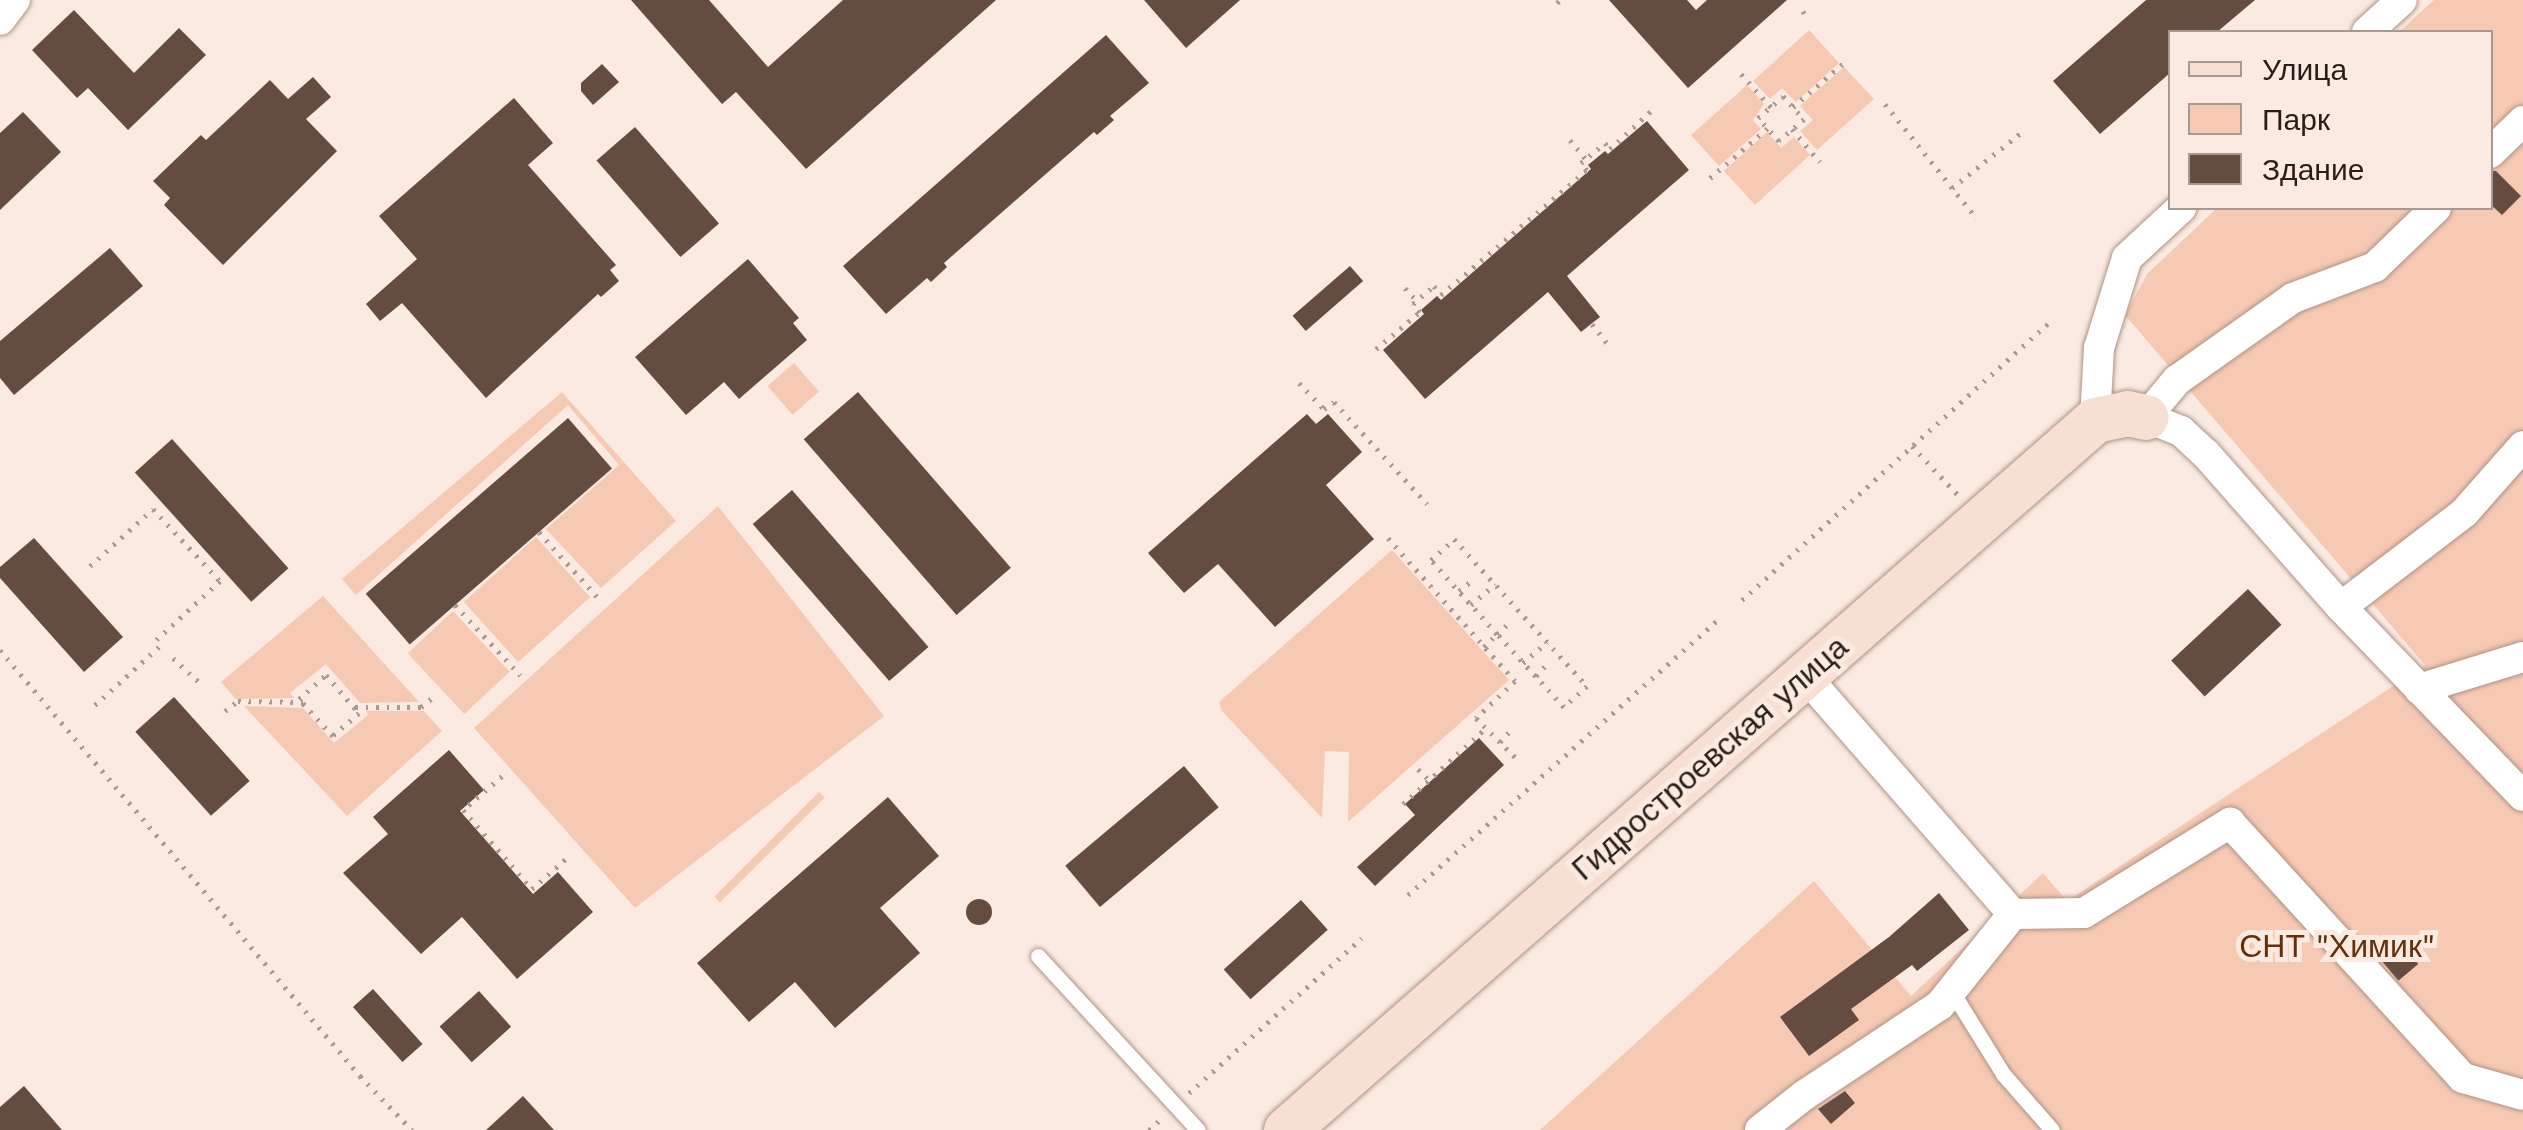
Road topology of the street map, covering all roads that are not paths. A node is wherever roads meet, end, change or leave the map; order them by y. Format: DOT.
graph roads {
  1 [pos="14,0"];
  2 [pos="2402,0"];
  3 [pos="0,20"];
  4 [pos="2369,30"];
  5 [pos="2523,121"];
  6 [pos="2493,151"];
  7 [pos="2178,210"];
  8 [pos="2434,210"];
  9 [pos="2146,417"];
  10 [pos="2095,420"];
  11 [pos="2523,446"];
  12 [pos="2341,607"];
  13 [pos="2523,657"];
  14 [pos="1806,677"];
  15 [pos="2419,688"];
  16 [pos="2523,796"];
  17 [pos="2012,914"];
  18 [pos="1038,956"];
  19 [pos="1951,990"];
  20 [pos="2523,1095"];
  21 [pos="1198,1130"];
  22 [pos="1286,1130"];
  23 [pos="1760,1130"];
  24 [pos="2052,1130"];
  1 -- 3 [label="street"];
  2 -- 4 [label="street"];
  5 -- 6 [label="street"];
  7 -- 10 [label="street"];
  8 -- 9 [label="street"];
  9 -- 10 [label="street"];
  9 -- 12 [label="street"];
  10 -- 14 [label="street, Гидростроевская улица"];
  11 -- 12 [label="street"];
  12 -- 15 [label="street"];
  13 -- 15 [label="street"];
  14 -- 17 [label="street"];
  14 -- 22 [label="street, Гидростроевская улица"];
  15 -- 16 [label="street"];
  17 -- 19 [label="street"];
  17 -- 20 [label="street"];
  18 -- 21 [label="lane"];
  19 -- 23 [label="street"];
  19 -- 24 [label="lane"];
}
